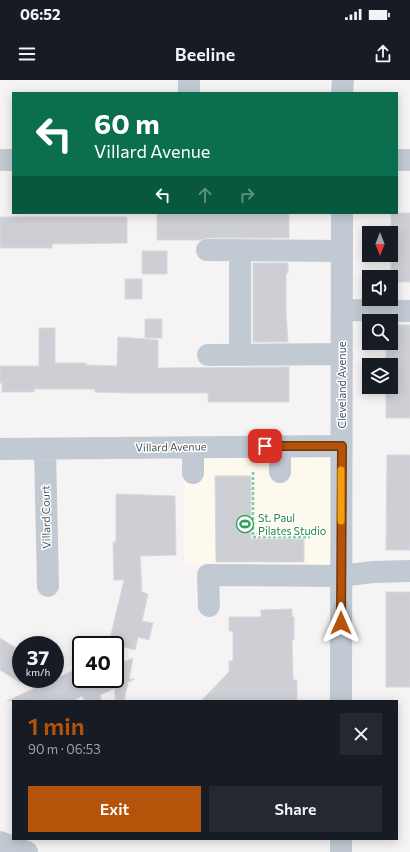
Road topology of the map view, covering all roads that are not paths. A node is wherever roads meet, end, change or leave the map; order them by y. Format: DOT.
graph roads {
  1 [pos="189,80"];
  2 [pos="342,80"];
  3 [pos="189,92"];
  4 [pos="342,92"];
  5 [pos="0,160"];
  6 [pos="12,160"];
  7 [pos="398,160"];
  8 [pos="410,160"];
  9 [pos="342,214"];
  10 [pos="207,250"];
  11 [pos="240,250"];
  12 [pos="342,251"];
  13 [pos="342,310"];
  14 [pos="410,311"];
  15 [pos="240,354"];
  16 [pos="342,354"];
  17 [pos="208,355"];
  18 [pos="280,446"];
  19 [pos="342,446"];
  20 [pos="193,447"];
  21 [pos="0,449"];
  22 [pos="45,449"];
  23 [pos="280,472"];
  24 [pos="193,473"];
  25 [pos="410,571"];
  26 [pos="342,576"];
  27 [pos="48,586"];
  28 [pos="209,606"];
  29 [pos="341,700"];
  30 [pos="341,840"];
  31 [pos="0,842"];
  32 [pos="27,852"];
  33 [pos="340,852"];
  1 -- 3 [label="street"];
  2 -- 4 [label="street"];
  5 -- 6 [label="street"];
  7 -- 8 [label="street"];
  9 -- 12 [label="street, Cleveland Avenue"];
  10 -- 11 [label="street"];
  11 -- 12 [label="street"];
  11 -- 15 [label="street"];
  12 -- 13 [label="street, Cleveland Avenue"];
  13 -- 14 [label="street"];
  13 -- 16 [label="street, Cleveland Avenue"];
  15 -- 16 [label="street"];
  15 -- 17 [label="street"];
  16 -- 19 [label="street, Cleveland Avenue"];
  18 -- 19 [label="street, Villard Avenue"];
  18 -- 20 [label="street, Villard Avenue"];
  18 -- 23 [label="street"];
  19 -- 26 [label="street, Cleveland Avenue"];
  20 -- 22 [label="street, Villard Avenue"];
  20 -- 24 [label="street"];
  21 -- 22 [label="street, Villard Avenue"];
  22 -- 27 [label="street, Villard Court"];
  25 -- 26 [label="street"];
  26 -- 28 [label="street"];
  26 -- 29 [label="street, Cleveland Avenue"];
  30 -- 33 [label="street"];
  31 -- 32 [label="street"];
}
